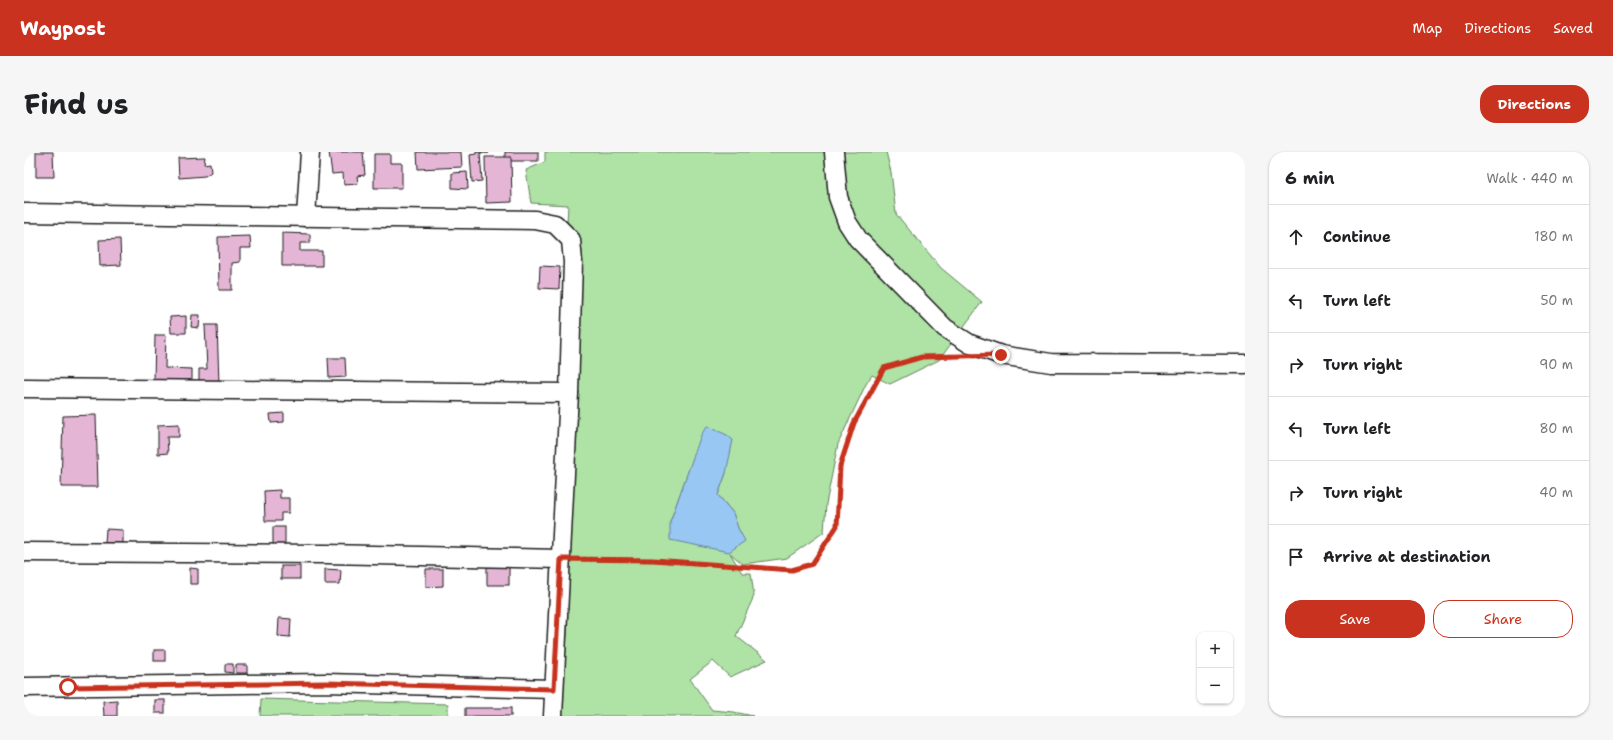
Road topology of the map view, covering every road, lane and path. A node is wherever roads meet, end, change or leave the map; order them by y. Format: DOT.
graph roads {
  1 [pos="310,152"];
  2 [pos="834,152"];
  3 [pos="24,213"];
  4 [pos="306,217"];
  5 [pos="961,356"];
  6 [pos="1245,364"];
  7 [pos="24,388"];
  8 [pos="569,393"];
  9 [pos="24,552"];
  10 [pos="561,559"];
  11 [pos="24,687"];
  12 [pos="554,689"];
  13 [pos="553,716"];
  1 -- 4 [label="street"];
  2 -- 6 [label="street"];
  3 -- 4 [label="street"];
  4 -- 8 [label="street"];
  5 -- 10 [label="path"];
  7 -- 8 [label="street"];
  8 -- 10 [label="street"];
  9 -- 10 [label="street"];
  10 -- 12 [label="street"];
  11 -- 12 [label="street"];
  12 -- 13 [label="street"];
}
